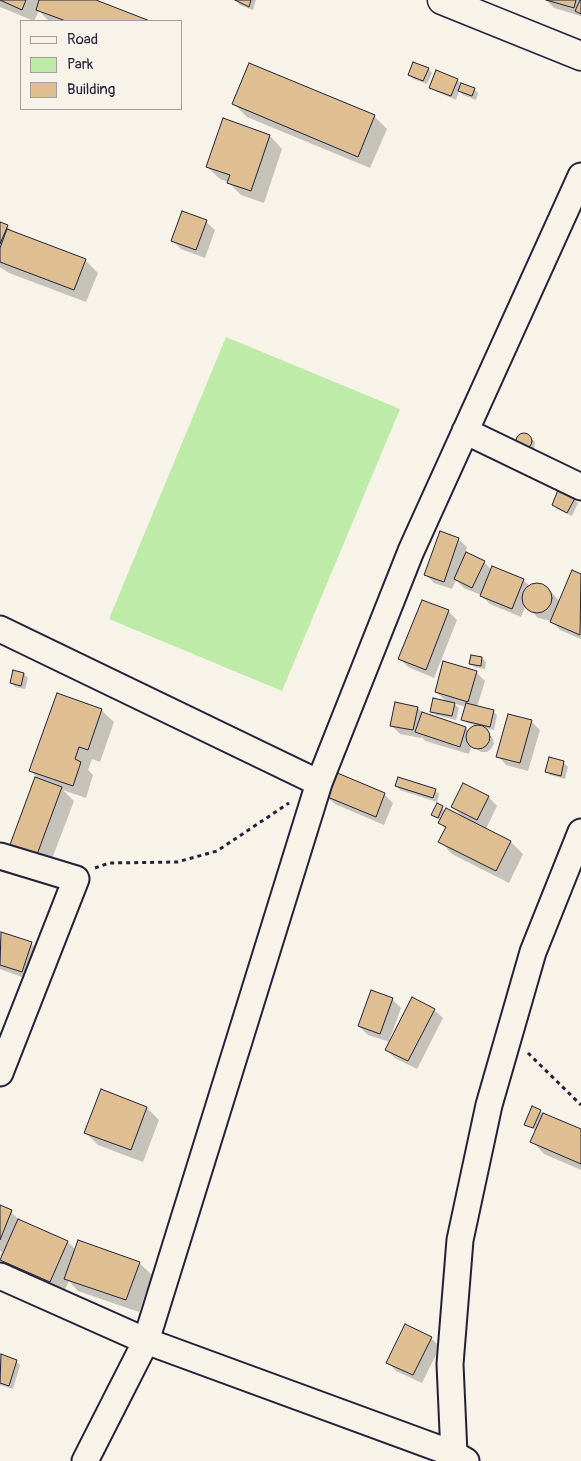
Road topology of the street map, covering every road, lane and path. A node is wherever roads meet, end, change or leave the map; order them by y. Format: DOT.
graph roads {
  1 [pos="442,0"];
  2 [pos="581,56"];
  3 [pos="581,176"];
  4 [pos="466,431"];
  5 [pos="581,487"];
  6 [pos="0,629"];
  7 [pos="319,783"];
  8 [pos="581,832"];
  9 [pos="0,856"];
  10 [pos="76,879"];
  11 [pos="509,1035"];
  12 [pos="0,1073"];
  13 [pos="581,1105"];
  14 [pos="0,1276"];
  15 [pos="146,1341"];
  16 [pos="460,1457"];
  17 [pos="85,1461"];
  1 -- 2 [label="street"];
  3 -- 4 [label="street"];
  4 -- 5 [label="street"];
  4 -- 7 [label="street"];
  6 -- 7 [label="street"];
  7 -- 10 [label="path"];
  7 -- 15 [label="street"];
  8 -- 11 [label="street"];
  9 -- 10 [label="street"];
  10 -- 12 [label="street"];
  11 -- 13 [label="path"];
  11 -- 16 [label="street"];
  14 -- 15 [label="street"];
  15 -- 16 [label="street"];
  15 -- 17 [label="street"];
}
